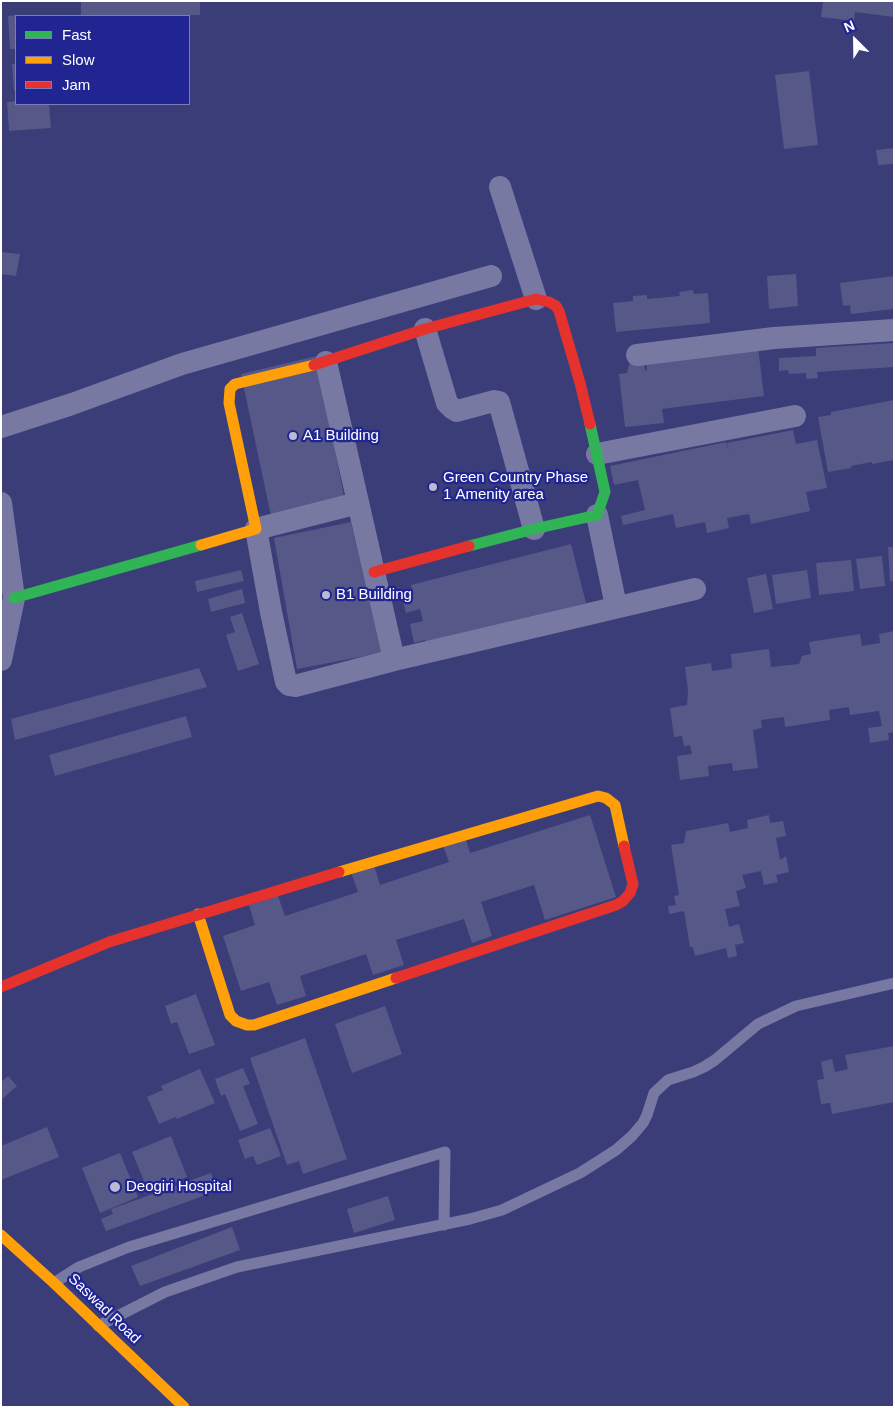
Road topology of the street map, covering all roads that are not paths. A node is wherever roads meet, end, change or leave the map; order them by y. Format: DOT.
graph roads {
  1 [pos="500,187"];
  2 [pos="490,276"];
  3 [pos="536,299"];
  4 [pos="425,329"];
  5 [pos="894,330"];
  6 [pos="637,355"];
  7 [pos="326,362"];
  8 [pos="795,416"];
  9 [pos="1,427"];
  10 [pos="597,454"];
  11 [pos="1,503"];
  12 [pos="358,503"];
  13 [pos="597,515"];
  14 [pos="256,529"];
  15 [pos="534,529"];
  16 [pos="374,572"];
  17 [pos="695,589"];
  18 [pos="14,598"];
  19 [pos="616,606"];
  20 [pos="1,660"];
  21 [pos="394,660"];
  22 [pos="198,914"];
  23 [pos="894,983"];
  24 [pos="1,987"];
  25 [pos="444,1225"];
  26 [pos="1,1235"];
  27 [pos="54,1283"];
  28 [pos="98,1326"];
  29 [pos="184,1407"];
  1 -- 3 [label="street"];
  2 -- 9 [label="street"];
  3 -- 4 [label="main road"];
  3 -- 10 [label="main road"];
  4 -- 7 [label="main road"];
  4 -- 15 [label="street"];
  5 -- 6 [label="street"];
  7 -- 12 [label="street"];
  7 -- 14 [label="main road"];
  8 -- 10 [label="street"];
  10 -- 13 [label="main road"];
  11 -- 18 [label="street"];
  12 -- 14 [label="street"];
  12 -- 16 [label="street"];
  13 -- 15 [label="main road"];
  13 -- 19 [label="street"];
  14 -- 18 [label="main road"];
  14 -- 21 [label="street"];
  15 -- 16 [label="main road"];
  16 -- 21 [label="street"];
  17 -- 19 [label="street"];
  18 -- 20 [label="street"];
  19 -- 21 [label="street"];
  22 -- 22 [label="main road"];
  22 -- 24 [label="main road"];
  23 -- 25 [label="lane"];
  25 -- 27 [label="lane"];
  25 -- 28 [label="lane"];
  26 -- 27 [label="main road, Saswad Road"];
  27 -- 28 [label="main road, Saswad Road"];
  28 -- 29 [label="main road, Saswad Road"];
}
